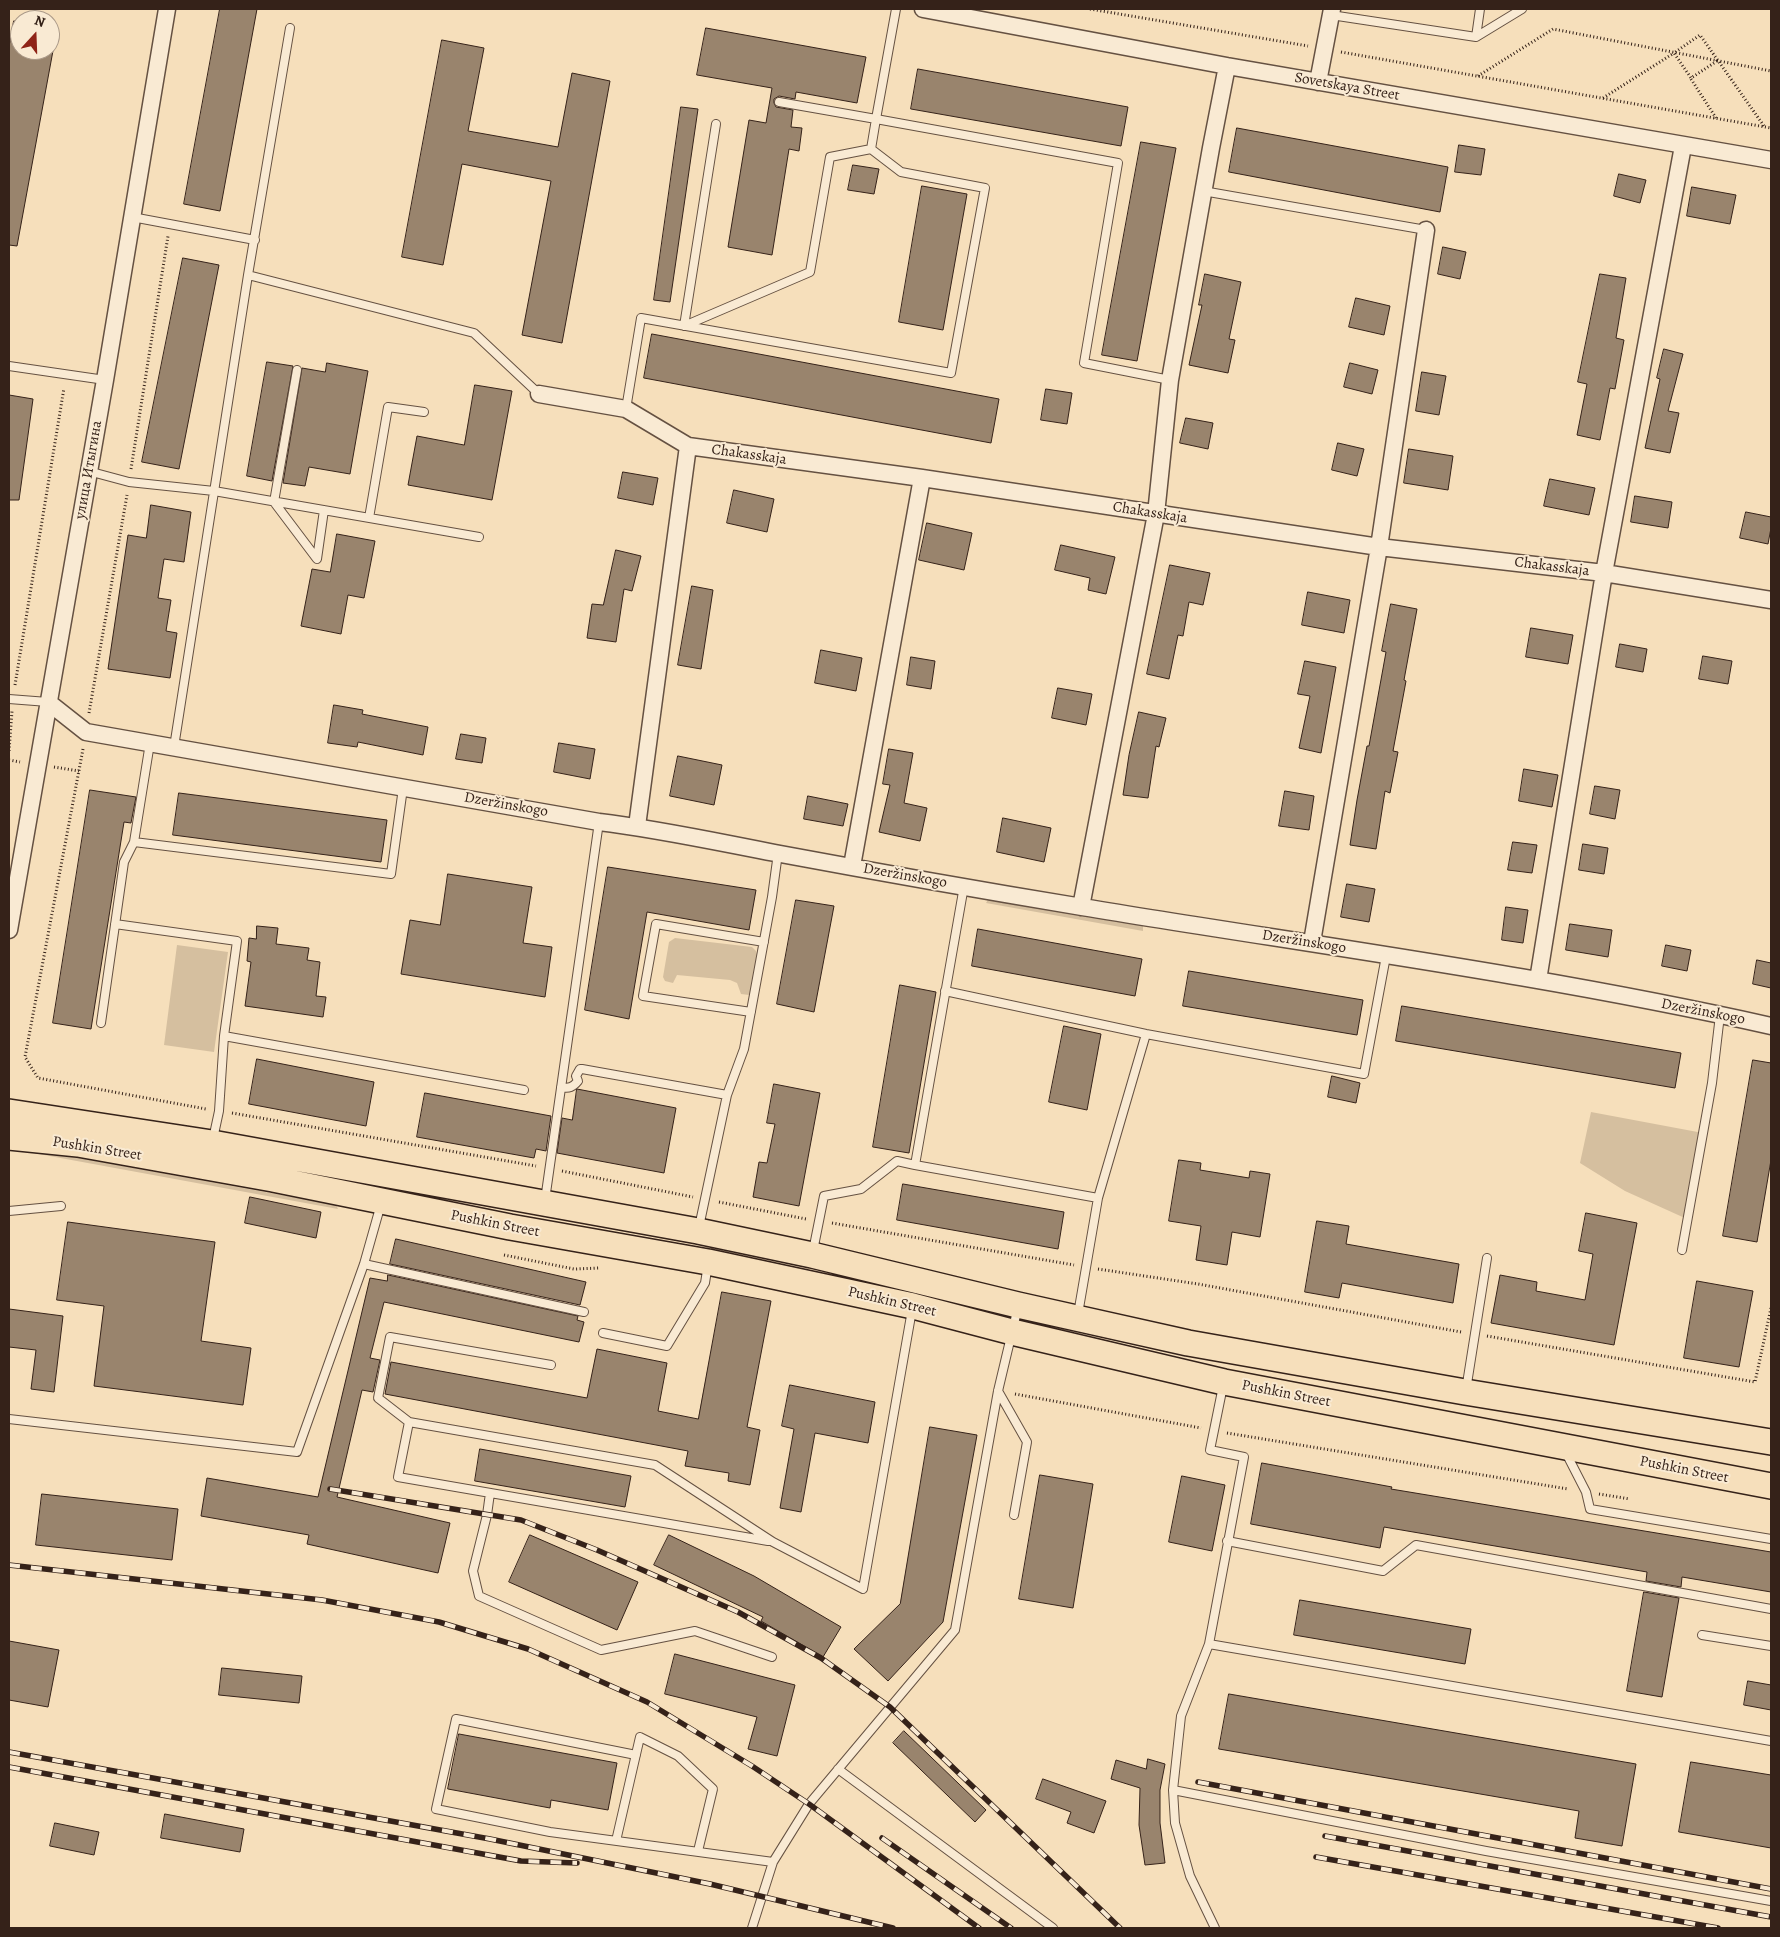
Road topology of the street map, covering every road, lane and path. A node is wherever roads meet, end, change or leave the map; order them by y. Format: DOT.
graph roads {
  1 [pos="167,9"];
  2 [pos="896,9"];
  3 [pos="923,9"];
  4 [pos="1090,9"];
  5 [pos="1480,9"];
  6 [pos="1522,9"];
  7 [pos="1331,12"];
  8 [pos="290,28"];
  9 [pos="1476,37"];
  10 [pos="1325,49"];
  11 [pos="1674,53"];
  12 [pos="1717,61"];
  13 [pos="1227,66"];
  14 [pos="1771,71"];
  15 [pos="1478,76"];
  16 [pos="1691,78"];
  17 [pos="1318,82"];
  18 [pos="1603,98"];
  19 [pos="779,102"];
  20 [pos="1716,118"];
  21 [pos="876,119"];
  22 [pos="716,124"];
  23 [pos="1764,126"];
  24 [pos="1771,128"];
  25 [pos="1683,146"];
  26 [pos="871,149"];
  27 [pos="1771,160"];
  28 [pos="1203,191"];
  29 [pos="132,217"];
  30 [pos="170,225"];
  31 [pos="1426,230"];
  32 [pos="255,240"];
  33 [pos="248,275"];
  34 [pos="684,326"];
  35 [pos="9,366"];
  36 [pos="297,370"];
  37 [pos="66,373"];
  38 [pos="105,380"];
  39 [pos="1170,380"];
  40 [pos="539,394"];
  41 [pos="626,409"];
  42 [pos="424,412"];
  43 [pos="688,446"];
  44 [pos="88,471"];
  45 [pos="922,478"];
  46 [pos="129,482"];
  47 [pos="214,491"];
  48 [pos="274,502"];
  49 [pos="324,510"];
  50 [pos="1156,514"];
  51 [pos="368,518"];
  52 [pos="479,537"];
  53 [pos="1379,547"];
  54 [pos="1604,573"];
  55 [pos="1771,600"];
  56 [pos="11,699"];
  57 [pos="48,702"];
  58 [pos="86,732"];
  59 [pos="150,742"];
  60 [pos="174,747"];
  61 [pos="9,751"];
  62 [pos="403,787"];
  63 [pos="599,822"];
  64 [pos="637,826"];
  65 [pos="134,842"];
  66 [pos="778,853"];
  67 [pos="852,866"];
  68 [pos="964,886"];
  69 [pos="1081,907"];
  70 [pos="115,924"];
  71 [pos="9,930"];
  72 [pos="764,942"];
  73 [pos="1312,942"];
  74 [pos="1386,956"];
  75 [pos="1538,980"];
  76 [pos="945,991"];
  77 [pos="751,1012"];
  78 [pos="1720,1014"];
  79 [pos="102,1023"];
  80 [pos="1771,1026"];
  81 [pos="1146,1034"];
  82 [pos="224,1036"];
  83 [pos="561,1087"];
  84 [pos="524,1090"];
  85 [pos="727,1095"];
  86 [pos="219,1111"];
  87 [pos="9,1112"];
  88 [pos="9,1136"];
  89 [pos="212,1143"];
  90 [pos="915,1165"];
  91 [pos="549,1169"];
  92 [pos="1098,1198"];
  93 [pos="705,1199"];
  94 [pos="381,1202"];
  95 [pos="544,1204"];
  96 [pos="61,1206"];
  97 [pos="9,1211"];
  98 [pos="819,1221"];
  99 [pos="698,1231"];
  100 [pos="1682,1250"];
  101 [pos="812,1255"];
  102 [pos="1487,1258"];
  103 [pos="708,1262"];
  104 [pos="364,1264"];
  105 [pos="1085,1267"];
  106 [pos="1018,1305"];
  107 [pos="913,1306"];
  108 [pos="1771,1308"];
  109 [pos="584,1312"];
  110 [pos="1077,1319"];
  111 [pos="1012,1332"];
  112 [pos="603,1333"];
  113 [pos="1474,1334"];
  114 [pos="551,1365"];
  115 [pos="1224,1382"];
  116 [pos="998,1390"];
  117 [pos="1465,1392"];
  118 [pos="9,1419"];
  119 [pos="409,1422"];
  120 [pos="1214,1430"];
  121 [pos="1771,1442"];
  122 [pos="1563,1447"];
  123 [pos="1771,1486"];
  124 [pos="1586,1492"];
  125 [pos="490,1493"];
  126 [pos="1634,1500"];
  127 [pos="1014,1515"];
  128 [pos="1771,1539"];
  129 [pos="1227,1541"];
  130 [pos="773,1542"];
  131 [pos="1771,1609"];
  132 [pos="1702,1635"];
  133 [pos="1209,1644"];
  134 [pos="1771,1646"];
  135 [pos="772,1657"];
  136 [pos="1771,1741"];
  137 [pos="636,1755"];
  138 [pos="838,1769"];
  139 [pos="1173,1790"];
  140 [pos="616,1841"];
  141 [pos="698,1851"];
  142 [pos="773,1862"];
  143 [pos="1771,1901"];
  144 [pos="752,1928"];
  145 [pos="1053,1928"];
  146 [pos="1215,1928"];
  1 -- 29 [label="street, улица Итыгина"];
  2 -- 21 [label="lane"];
  3 -- 13 [label="street, Sovetskaya Street"];
  4 -- 10 [label="path"];
  5 -- 9 [label="lane"];
  6 -- 9 [label="lane"];
  7 -- 9 [label="lane"];
  7 -- 10 [label="street"];
  8 -- 32 [label="lane"];
  10 -- 15 [label="path"];
  10 -- 17 [label="street"];
  11 -- 12 [label="path"];
  11 -- 12 [label="path"];
  11 -- 15 [label="path"];
  11 -- 16 [label="path"];
  11 -- 18 [label="path"];
  12 -- 14 [label="path"];
  12 -- 16 [label="path"];
  12 -- 23 [label="path"];
  13 -- 17 [label="street, Sovetskaya Street"];
  13 -- 28 [label="street"];
  15 -- 18 [label="path"];
  16 -- 20 [label="path"];
  17 -- 25 [label="street, Sovetskaya Street"];
  18 -- 20 [label="path"];
  19 -- 21 [label="lane"];
  20 -- 23 [label="path"];
  21 -- 26 [label="lane"];
  21 -- 39 [label="lane"];
  22 -- 34 [label="lane"];
  23 -- 24 [label="path"];
  25 -- 27 [label="street, Sovetskaya Street"];
  25 -- 54 [label="street"];
  26 -- 34 [label="lane"];
  26 -- 34 [label="lane"];
  28 -- 31 [label="lane"];
  28 -- 39 [label="street"];
  29 -- 30 [label="lane"];
  29 -- 38 [label="street, улица Итыгина"];
  30 -- 32 [label="lane"];
  30 -- 46 [label="path"];
  31 -- 53 [label="street"];
  32 -- 33 [label="lane"];
  33 -- 40 [label="lane"];
  33 -- 47 [label="lane"];
  34 -- 41 [label="lane"];
  35 -- 37 [label="lane"];
  36 -- 48 [label="lane"];
  37 -- 38 [label="lane"];
  37 -- 56 [label="path"];
  38 -- 44 [label="street, улица Итыгина"];
  39 -- 50 [label="street"];
  40 -- 41 [label="street, Chakasskaja"];
  41 -- 43 [label="street, Chakasskaja"];
  42 -- 51 [label="lane"];
  43 -- 45 [label="street, Chakasskaja"];
  43 -- 64 [label="street"];
  44 -- 46 [label="lane"];
  44 -- 57 [label="street, улица Итыгина"];
  45 -- 50 [label="street, Chakasskaja"];
  45 -- 67 [label="street"];
  46 -- 47 [label="lane"];
  46 -- 58 [label="path"];
  47 -- 48 [label="lane"];
  47 -- 60 [label="lane"];
  48 -- 49 [label="lane"];
  48 -- 49 [label="lane"];
  49 -- 51 [label="lane"];
  50 -- 53 [label="street, Chakasskaja"];
  50 -- 69 [label="street"];
  51 -- 52 [label="lane"];
  53 -- 54 [label="street, Chakasskaja"];
  53 -- 73 [label="street"];
  54 -- 55 [label="street, Chakasskaja"];
  54 -- 75 [label="street"];
  56 -- 57 [label="lane"];
  56 -- 61 [label="path"];
  57 -- 58 [label="street, Dzeržinskogo"];
  57 -- 71 [label="street, улица Итыгина"];
  58 -- 59 [label="street, Dzeržinskogo"];
  58 -- 86 [label="path"];
  59 -- 60 [label="street, Dzeržinskogo"];
  59 -- 65 [label="lane"];
  60 -- 62 [label="street, Dzeržinskogo"];
  62 -- 63 [label="street, Dzeržinskogo"];
  62 -- 65 [label="lane"];
  63 -- 64 [label="street, Dzeržinskogo"];
  63 -- 83 [label="lane"];
  64 -- 66 [label="street, Dzeržinskogo"];
  65 -- 70 [label="lane"];
  66 -- 67 [label="street, Dzeržinskogo"];
  66 -- 72 [label="lane"];
  67 -- 68 [label="street, Dzeržinskogo"];
  68 -- 69 [label="street, Dzeržinskogo"];
  68 -- 76 [label="lane"];
  69 -- 73 [label="street, Dzeržinskogo"];
  70 -- 79 [label="lane"];
  70 -- 82 [label="lane"];
  72 -- 77 [label="lane"];
  72 -- 77 [label="lane"];
  73 -- 74 [label="street, Dzeržinskogo"];
  74 -- 75 [label="street, Dzeržinskogo"];
  74 -- 81 [label="lane"];
  75 -- 78 [label="street, Dzeržinskogo"];
  76 -- 81 [label="lane"];
  76 -- 90 [label="lane"];
  77 -- 85 [label="lane"];
  78 -- 80 [label="street, Dzeržinskogo"];
  78 -- 100 [label="lane"];
  81 -- 92 [label="lane"];
  82 -- 84 [label="lane"];
  82 -- 86 [label="lane"];
  83 -- 85 [label="lane"];
  83 -- 91 [label="lane"];
  85 -- 93 [label="lane"];
  86 -- 89 [label="lane"];
  86 -- 91 [label="path"];
  87 -- 89 [label="main road, Pushkin Street"];
  88 -- 94 [label="main road, Pushkin Street"];
  89 -- 95 [label="main road, Pushkin Street"];
  90 -- 92 [label="lane"];
  90 -- 98 [label="lane"];
  91 -- 93 [label="path"];
  91 -- 95 [label="lane"];
  92 -- 105 [label="lane"];
  93 -- 98 [label="path"];
  93 -- 99 [label="lane"];
  94 -- 103 [label="main road, Pushkin Street"];
  94 -- 104 [label="lane"];
  95 -- 99 [label="main road, Pushkin Street"];
  96 -- 97 [label="lane"];
  98 -- 101 [label="lane"];
  98 -- 105 [label="path"];
  99 -- 101 [label="main road, Pushkin Street"];
  101 -- 106 [label="main road, Pushkin Street"];
  102 -- 113 [label="lane"];
  103 -- 107 [label="main road, Pushkin Street"];
  103 -- 112 [label="lane"];
  104 -- 109 [label="lane"];
  104 -- 118 [label="lane"];
  105 -- 110 [label="lane"];
  105 -- 113 [label="path"];
  106 -- 110 [label="main road, Pushkin Street"];
  106 -- 111 [label="lane"];
  107 -- 111 [label="main road, Pushkin Street"];
  107 -- 130 [label="lane"];
  108 -- 113 [label="path"];
  110 -- 117 [label="main road, Pushkin Street"];
  111 -- 115 [label="main road, Pushkin Street"];
  111 -- 116 [label="lane"];
  113 -- 117 [label="lane"];
  114 -- 119 [label="lane"];
  115 -- 120 [label="lane"];
  115 -- 122 [label="main road, Pushkin Street"];
  116 -- 120 [label="path"];
  116 -- 127 [label="lane"];
  116 -- 138 [label="lane"];
  117 -- 121 [label="main road, Pushkin Street"];
  119 -- 125 [label="lane"];
  119 -- 130 [label="lane"];
  120 -- 124 [label="path"];
  120 -- 129 [label="lane"];
  122 -- 123 [label="main road, Pushkin Street"];
  122 -- 124 [label="lane"];
  124 -- 126 [label="path"];
  124 -- 128 [label="lane"];
  125 -- 130 [label="lane"];
  125 -- 135 [label="lane"];
  129 -- 131 [label="lane"];
  129 -- 133 [label="lane"];
  132 -- 134 [label="lane"];
  133 -- 136 [label="lane"];
  133 -- 139 [label="lane"];
  137 -- 140 [label="lane"];
  137 -- 140 [label="lane"];
  137 -- 141 [label="lane"];
  138 -- 142 [label="lane"];
  138 -- 145 [label="lane"];
  139 -- 143 [label="lane"];
  139 -- 146 [label="lane"];
  140 -- 141 [label="lane"];
  141 -- 142 [label="lane"];
  142 -- 144 [label="lane"];
}
